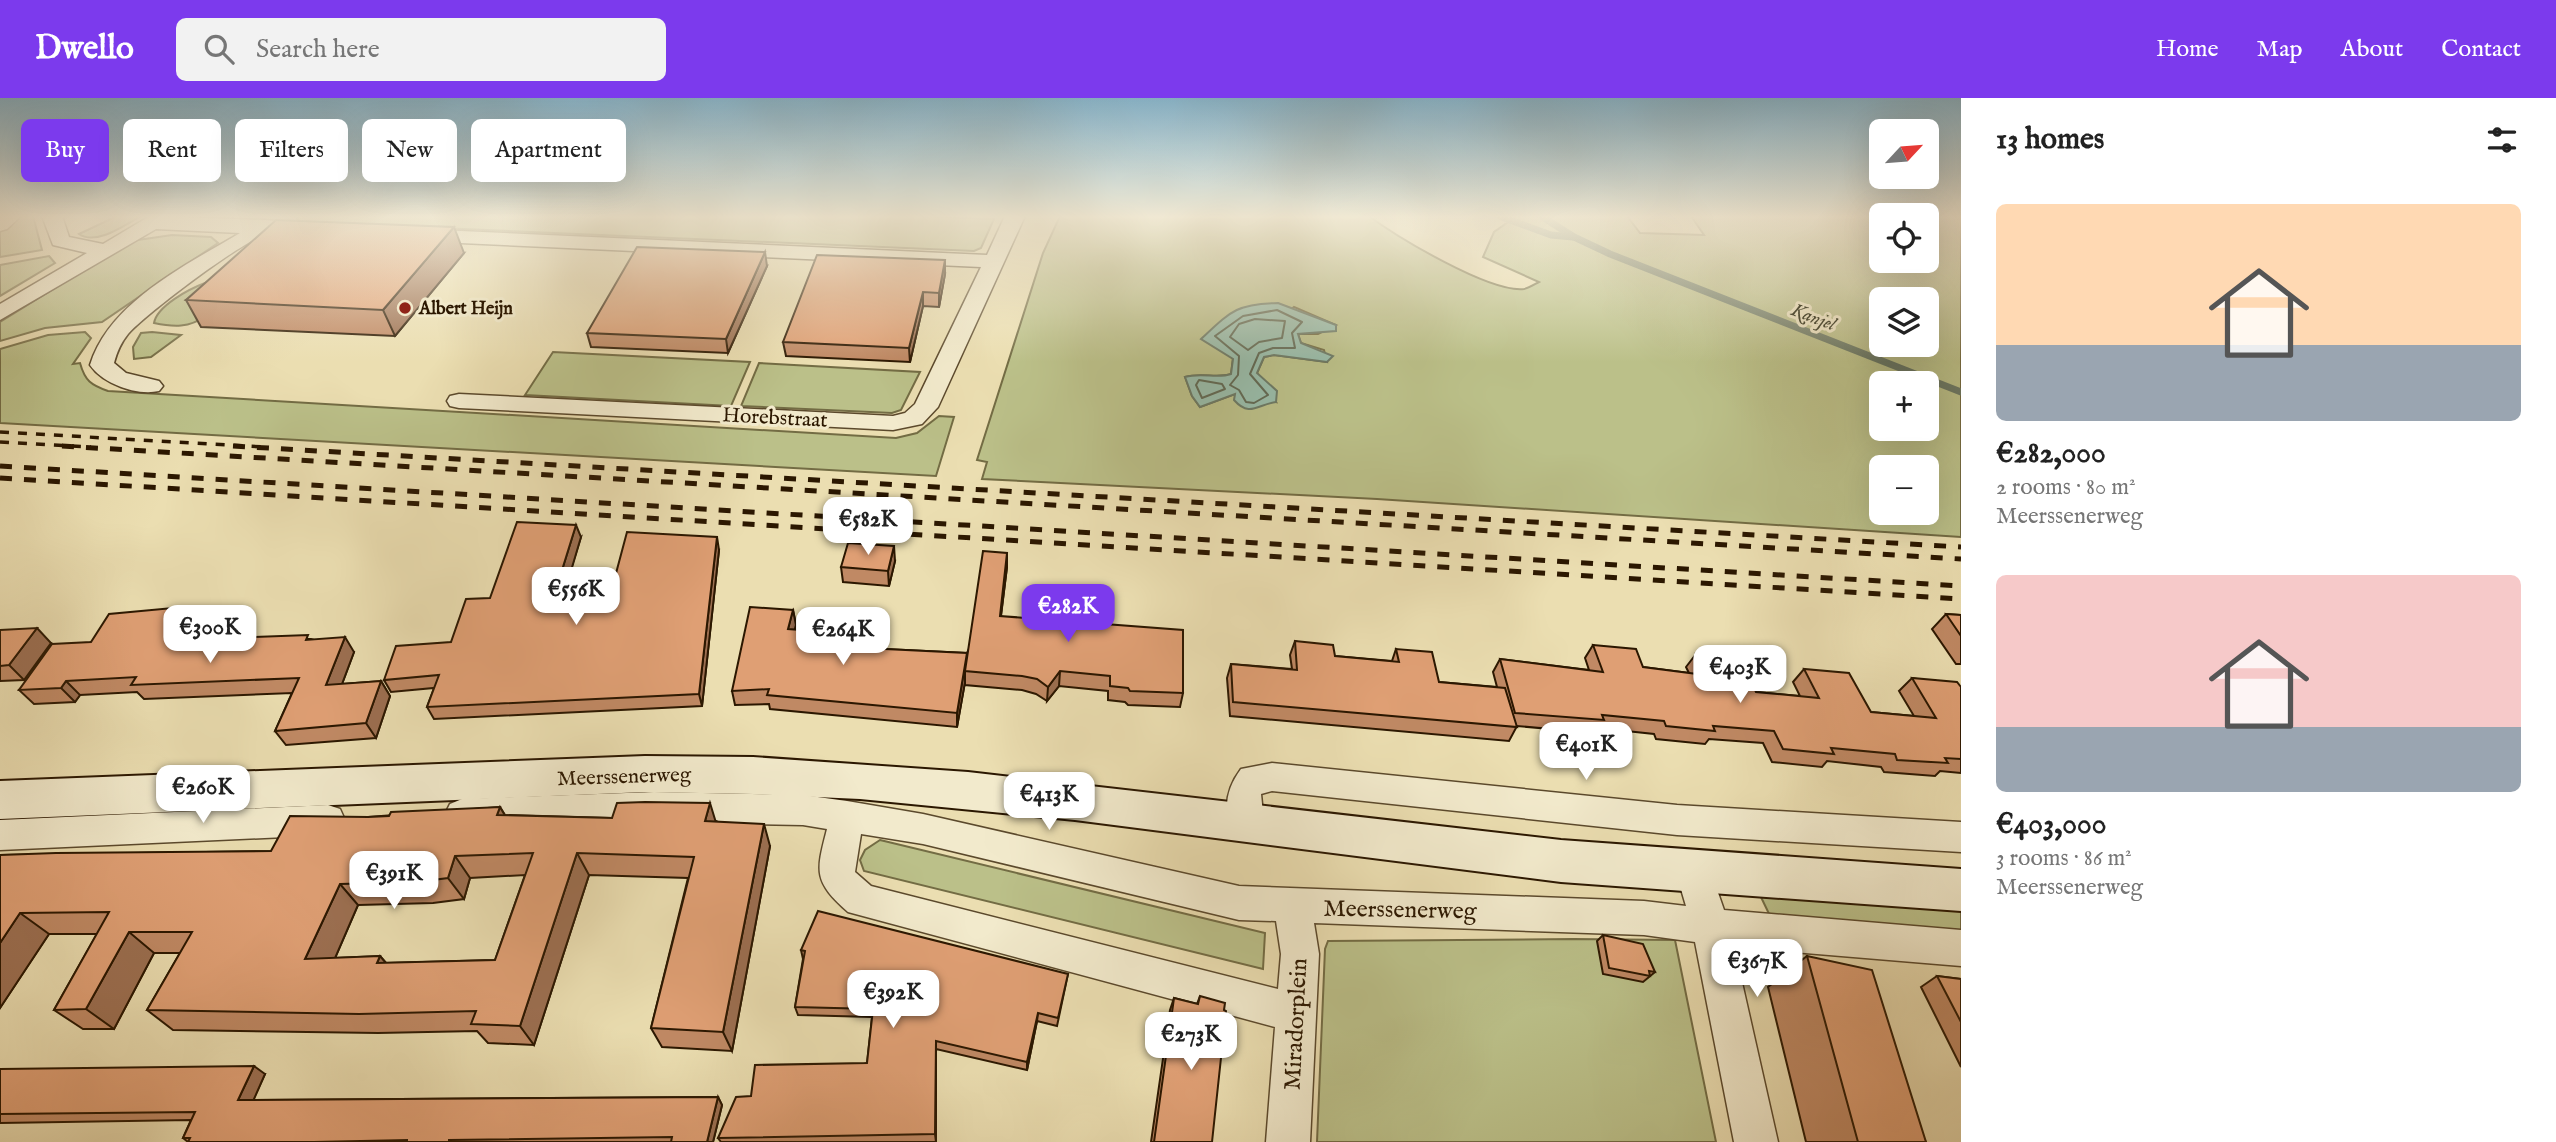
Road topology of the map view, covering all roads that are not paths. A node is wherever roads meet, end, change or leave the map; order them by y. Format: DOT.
graph roads {
  1 [pos="80,265"];
  2 [pos="207,265"];
  3 [pos="990,265"];
  4 [pos="0,313"];
  5 [pos="152,387"];
  6 [pos="459,401"];
  7 [pos="0,800"];
  8 [pos="425,816"];
  9 [pos="847,816"];
  10 [pos="358,819"];
  11 [pos="1245,824"];
  12 [pos="0,835"];
  13 [pos="1961,837"];
  14 [pos="1694,872"];
  15 [pos="1961,890"];
  16 [pos="1293,907"];
  17 [pos="1711,927"];
  18 [pos="1961,948"];
  19 [pos="1296,1013"];
  20 [pos="1287,1142"];
  21 [pos="1756,1142"];
  1 -- 4 [label="street"];
  2 -- 5 [label="street"];
  3 -- 6 [label="street, Horebstraat"];
  7 -- 11 [label="street, Meerssenerweg"];
  8 -- 9 [label="street, Meerssenerweg"];
  9 -- 16 [label="street, Meerssenerweg"];
  9 -- 19 [label="street"];
  10 -- 12 [label="street"];
  11 -- 13 [label="street"];
  11 -- 14 [label="street, Meerssenerweg"];
  14 -- 15 [label="street, Meerssenerweg"];
  14 -- 17 [label="street"];
  16 -- 17 [label="street, Meerssenerweg"];
  16 -- 19 [label="street, Miradorplein"];
  17 -- 18 [label="street, Meerssenerweg"];
  17 -- 21 [label="street"];
  19 -- 20 [label="street, Miradorplein"];
}
